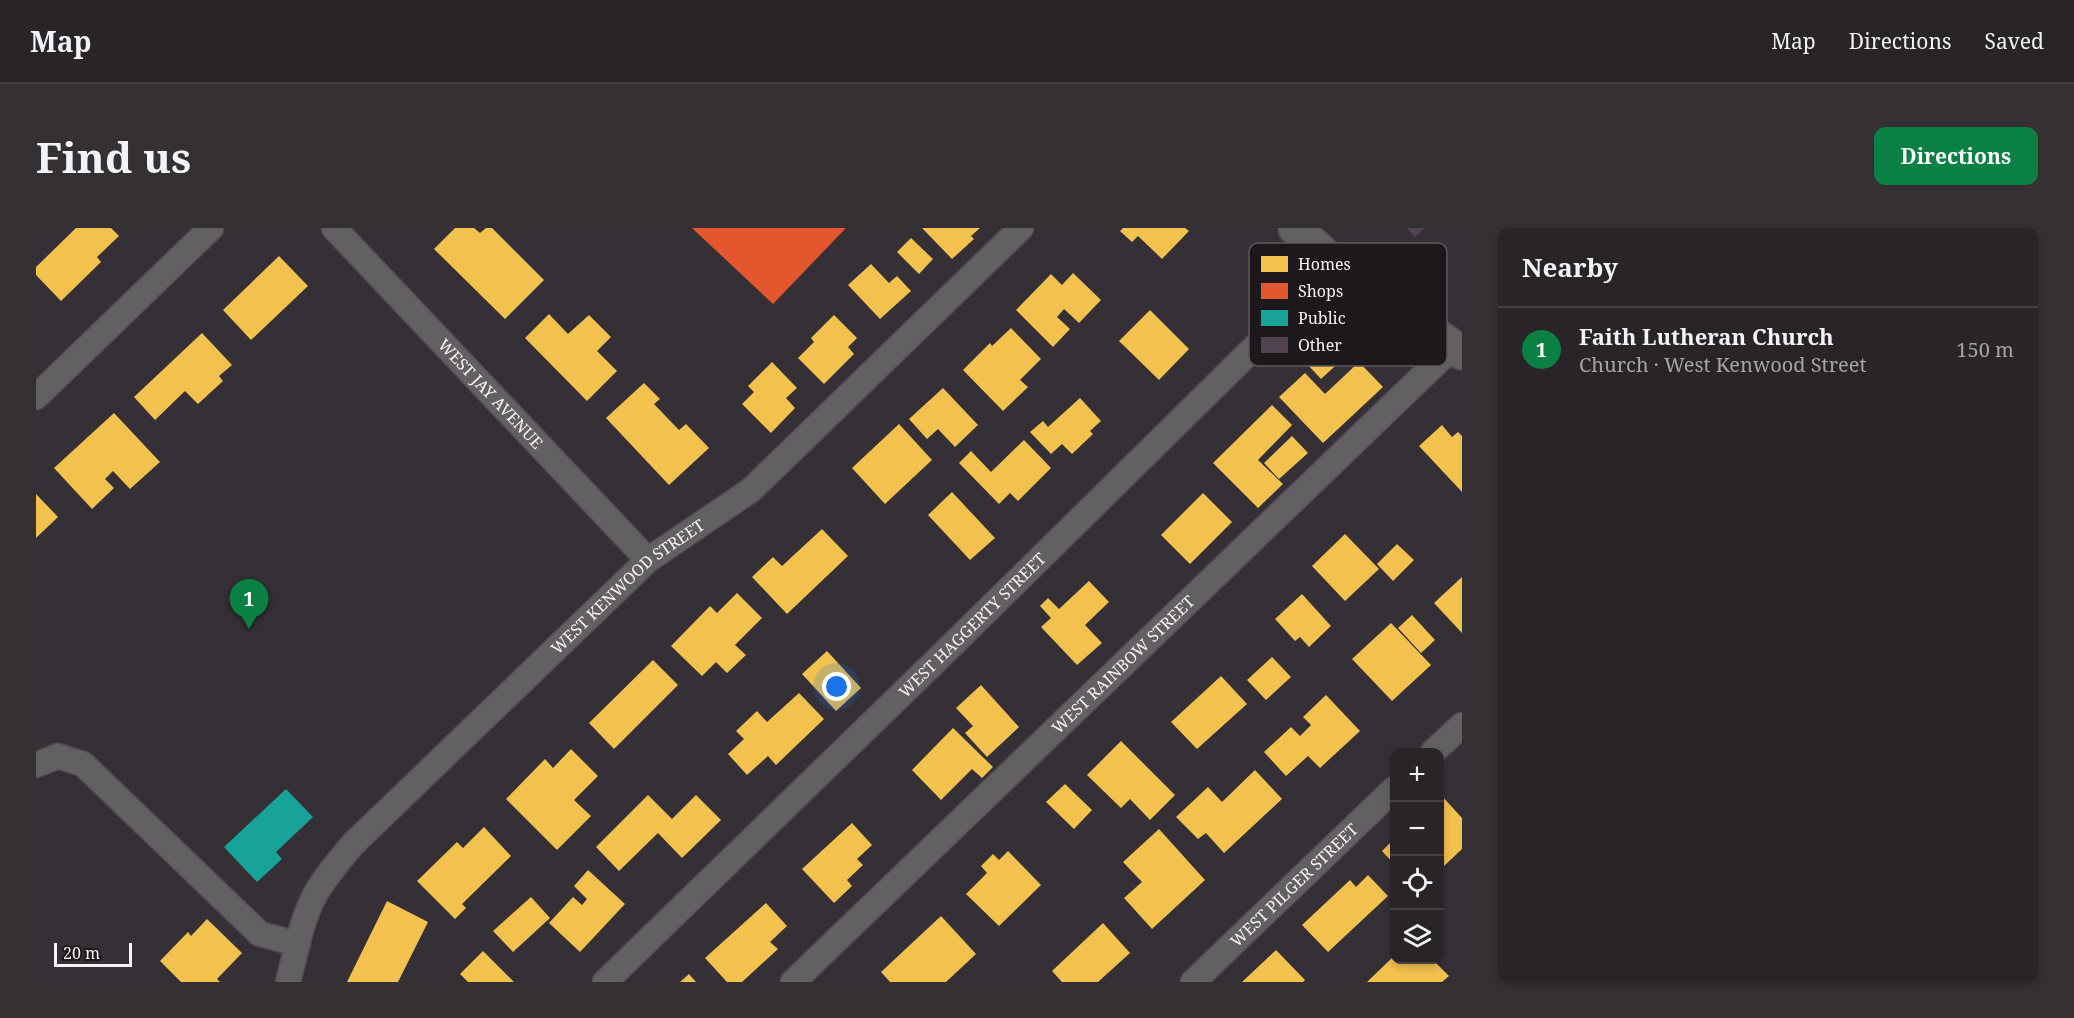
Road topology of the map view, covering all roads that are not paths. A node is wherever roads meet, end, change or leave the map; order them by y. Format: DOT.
graph roads {
  1 [pos="211,228"];
  2 [pos="334,228"];
  3 [pos="1022,228"];
  4 [pos="1295,228"];
  5 [pos="1312,243"];
  6 [pos="1458,350"];
  7 [pos="1249,352"];
  8 [pos="1447,360"];
  9 [pos="1441,366"];
  10 [pos="36,396"];
  11 [pos="648,560"];
  12 [pos="1462,725"];
  13 [pos="1438,748"];
  14 [pos="36,765"];
  15 [pos="1390,794"];
  16 [pos="298,944"];
  17 [pos="288,982"];
  18 [pos="605,982"];
  19 [pos="793,982"];
  20 [pos="1192,982"];
  1 -- 10 [label="street"];
  2 -- 11 [label="street, WEST JAY AVENUE"];
  3 -- 11 [label="street, WEST KENWOOD STREET"];
  4 -- 5 [label="main road"];
  6 -- 8 [label="street, WEST RAINBOW STREET"];
  7 -- 18 [label="street, WEST HAGGERTY STREET"];
  9 -- 19 [label="street, WEST RAINBOW STREET"];
  11 -- 16 [label="street, WEST KENWOOD STREET"];
  12 -- 13 [label="street"];
  14 -- 16 [label="street"];
  15 -- 20 [label="street, WEST PILGER STREET"];
  16 -- 17 [label="street, WEST KENWOOD STREET"];
}
